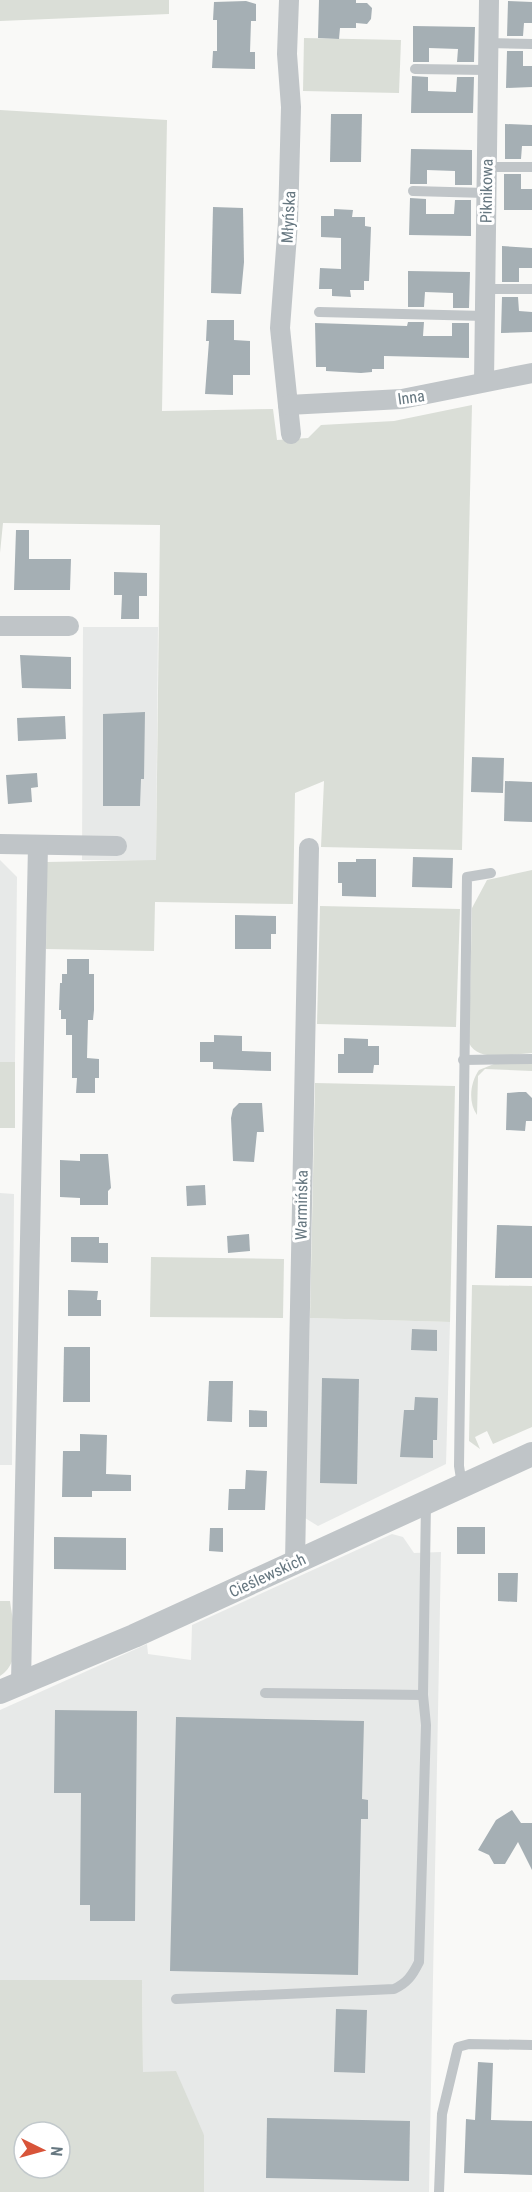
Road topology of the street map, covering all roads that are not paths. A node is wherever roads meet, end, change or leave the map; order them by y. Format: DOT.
graph roads {
  1 [pos="289,0"];
  2 [pos="489,0"];
  3 [pos="488,43"];
  4 [pos="532,44"];
  5 [pos="415,69"];
  6 [pos="488,70"];
  7 [pos="486,167"];
  8 [pos="532,167"];
  9 [pos="413,191"];
  10 [pos="486,193"];
  11 [pos="485,289"];
  12 [pos="532,289"];
  13 [pos="319,312"];
  14 [pos="484,316"];
  15 [pos="532,373"];
  16 [pos="484,382"];
  17 [pos="288,405"];
  18 [pos="291,434"];
  19 [pos="0,626"];
  20 [pos="69,626"];
  21 [pos="0,844"];
  22 [pos="39,845"];
  23 [pos="117,846"];
  24 [pos="309,849"];
  25 [pos="490,873"];
  26 [pos="532,1059"];
  27 [pos="464,1060"];
  28 [pos="532,1454"];
  29 [pos="462,1485"];
  30 [pos="426,1501"];
  31 [pos="295,1562"];
  32 [pos="11,1688"];
  33 [pos="265,1693"];
  34 [pos="423,1695"];
  35 [pos="176,1999"];
  36 [pos="532,2045"];
  37 [pos="439,2192"];
  1 -- 17 [label="street, Młyńska"];
  2 -- 3 [label="street, Piknikowa"];
  3 -- 4 [label="lane"];
  3 -- 6 [label="street, Piknikowa"];
  5 -- 6 [label="lane"];
  6 -- 7 [label="street, Piknikowa"];
  7 -- 8 [label="lane"];
  7 -- 10 [label="street, Piknikowa"];
  9 -- 10 [label="lane"];
  10 -- 11 [label="street, Piknikowa"];
  11 -- 12 [label="lane"];
  11 -- 14 [label="street, Piknikowa"];
  13 -- 14 [label="lane"];
  14 -- 16 [label="street, Piknikowa"];
  15 -- 16 [label="street, Inna"];
  16 -- 17 [label="street, Inna"];
  17 -- 18 [label="street, Młyńska"];
  19 -- 20 [label="street"];
  21 -- 22 [label="street"];
  22 -- 23 [label="street"];
  22 -- 32 [label="street"];
  24 -- 31 [label="street, Warmińska"];
  25 -- 27 [label="lane"];
  26 -- 27 [label="lane"];
  27 -- 29 [label="lane"];
  28 -- 29 [label="street, Cieślewskich"];
  29 -- 30 [label="street, Cieślewskich"];
  30 -- 31 [label="street, Cieślewskich"];
  30 -- 34 [label="lane"];
  31 -- 32 [label="street, Cieślewskich"];
  33 -- 34 [label="lane"];
  34 -- 35 [label="lane"];
  36 -- 37 [label="lane"];
}
